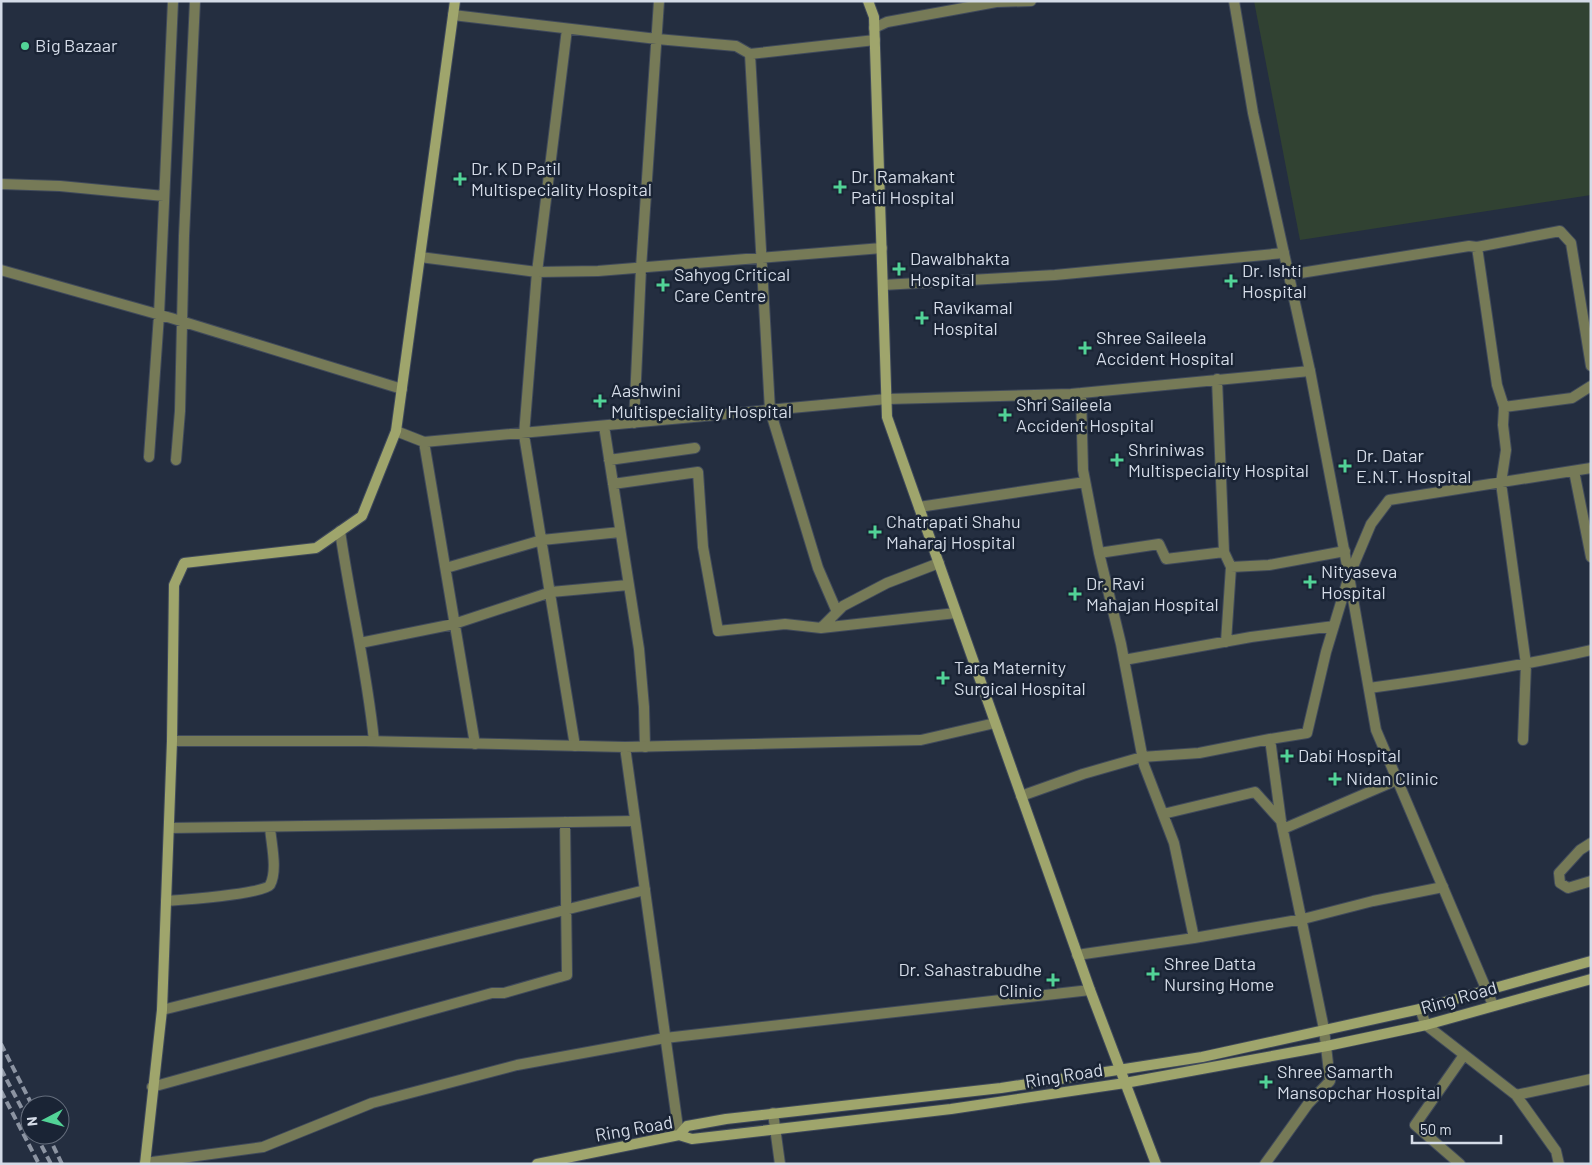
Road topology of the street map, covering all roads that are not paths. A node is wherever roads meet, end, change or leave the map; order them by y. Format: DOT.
graph roads {
  1 [pos="173,1"];
  2 [pos="195,1"];
  3 [pos="455,1"];
  4 [pos="659,1"];
  5 [pos="868,1"];
  6 [pos="1031,1"];
  7 [pos="1234,1"];
  8 [pos="996,2"];
  9 [pos="453,16"];
  10 [pos="874,28"];
  11 [pos="567,29"];
  12 [pos="657,39"];
  13 [pos="875,40"];
  14 [pos="750,54"];
  15 [pos="1,184"];
  16 [pos="164,196"];
  17 [pos="1477,247"];
  18 [pos="882,248"];
  19 [pos="1284,253"];
  20 [pos="420,257"];
  21 [pos="760,258"];
  22 [pos="641,268"];
  23 [pos="1,270"];
  24 [pos="537,272"];
  25 [pos="1288,274"];
  26 [pos="883,285"];
  27 [pos="159,315"];
  28 [pos="181,321"];
  29 [pos="1591,366"];
  30 [pos="1310,371"];
  31 [pos="1217,380"];
  32 [pos="1591,386"];
  33 [pos="402,389"];
  34 [pos="1081,393"];
  35 [pos="887,399"];
  36 [pos="1504,406"];
  37 [pos="770,410"];
  38 [pos="634,423"];
  39 [pos="604,426"];
  40 [pos="396,431"];
  41 [pos="524,435"];
  42 [pos="424,442"];
  43 [pos="695,448"];
  44 [pos="149,457"];
  45 [pos="176,460"];
  46 [pos="609,460"];
  47 [pos="1591,468"];
  48 [pos="1574,471"];
  49 [pos="1085,482"];
  50 [pos="1501,483"];
  51 [pos="613,484"];
  52 [pos="919,507"];
  53 [pos="340,531"];
  54 [pos="620,532"];
  55 [pos="542,540"];
  56 [pos="1345,551"];
  57 [pos="1224,552"];
  58 [pos="1099,553"];
  59 [pos="1591,557"];
  60 [pos="939,563"];
  61 [pos="1231,567"];
  62 [pos="446,568"];
  63 [pos="1350,576"];
  64 [pos="628,585"];
  65 [pos="551,592"];
  66 [pos="837,612"];
  67 [pos="956,613"];
  68 [pos="454,624"];
  69 [pos="1334,626"];
  70 [pos="821,628"];
  71 [pos="1226,642"];
  72 [pos="360,643"];
  73 [pos="1591,650"];
  74 [pos="1124,660"];
  75 [pos="1526,664"];
  76 [pos="1369,688"];
  77 [pos="995,723"];
  78 [pos="1270,739"];
  79 [pos="1523,740"];
  80 [pos="172,741"];
  81 [pos="374,741"];
  82 [pos="474,744"];
  83 [pos="576,746"];
  84 [pos="645,747"];
  85 [pos="625,748"];
  86 [pos="1142,757"];
  87 [pos="1397,780"];
  88 [pos="1021,796"];
  89 [pos="1162,814"];
  90 [pos="635,821"];
  91 [pos="565,822"];
  92 [pos="1282,825"];
  93 [pos="270,827"];
  94 [pos="169,828"];
  95 [pos="1591,843"];
  96 [pos="1591,881"];
  97 [pos="1443,887"];
  98 [pos="645,890"];
  99 [pos="166,901"];
  100 [pos="567,909"];
  101 [pos="1303,919"];
  102 [pos="1194,938"];
  103 [pos="1077,955"];
  104 [pos="1591,960"];
  105 [pos="1591,979"];
  106 [pos="1090,990"];
  107 [pos="1486,990"];
  108 [pos="1493,1005"];
  109 [pos="1420,1009"];
  110 [pos="162,1010"];
  111 [pos="1426,1025"];
  112 [pos="1324,1029"];
  113 [pos="666,1038"];
  114 [pos="1327,1046"];
  115 [pos="1464,1055"];
  116 [pos="1120,1071"];
  117 [pos="1591,1079"];
  118 [pos="1125,1083"];
  119 [pos="152,1087"];
  120 [pos="1516,1095"];
  121 [pos="774,1114"];
  122 [pos="776,1129"];
  123 [pos="679,1135"];
  124 [pos="145,1163"];
  125 [pos="537,1164"];
  126 [pos="780,1164"];
  127 [pos="1156,1164"];
  128 [pos="1265,1164"];
  129 [pos="1460,1164"];
  130 [pos="1559,1164"];
  1 -- 16 [label="street"];
  2 -- 28 [label="street"];
  3 -- 9 [label="main road"];
  4 -- 12 [label="street"];
  5 -- 10 [label="main road"];
  6 -- 8 [label="street"];
  7 -- 19 [label="street"];
  8 -- 10 [label="street"];
  9 -- 11 [label="street"];
  9 -- 20 [label="main road"];
  10 -- 13 [label="main road"];
  11 -- 12 [label="street"];
  11 -- 24 [label="street"];
  12 -- 14 [label="street"];
  12 -- 22 [label="street"];
  13 -- 14 [label="street"];
  13 -- 18 [label="main road"];
  14 -- 21 [label="street"];
  15 -- 16 [label="street"];
  16 -- 27 [label="street"];
  17 -- 25 [label="street"];
  17 -- 29 [label="street"];
  17 -- 36 [label="street"];
  18 -- 21 [label="street"];
  18 -- 26 [label="main road"];
  19 -- 25 [label="street"];
  19 -- 26 [label="street"];
  20 -- 24 [label="street"];
  20 -- 33 [label="main road"];
  21 -- 22 [label="street"];
  21 -- 37 [label="street"];
  22 -- 24 [label="street"];
  22 -- 38 [label="street"];
  23 -- 27 [label="street"];
  24 -- 41 [label="street"];
  25 -- 30 [label="street"];
  26 -- 35 [label="main road"];
  27 -- 28 [label="street"];
  27 -- 44 [label="street"];
  28 -- 33 [label="street"];
  28 -- 45 [label="street"];
  30 -- 31 [label="street"];
  30 -- 56 [label="street"];
  31 -- 34 [label="street"];
  31 -- 57 [label="street"];
  32 -- 36 [label="street"];
  33 -- 40 [label="main road"];
  34 -- 35 [label="street"];
  34 -- 49 [label="street"];
  35 -- 37 [label="street"];
  35 -- 52 [label="main road"];
  36 -- 50 [label="street"];
  37 -- 38 [label="street"];
  37 -- 66 [label="street"];
  38 -- 39 [label="street"];
  39 -- 41 [label="street"];
  39 -- 46 [label="street"];
  40 -- 42 [label="street"];
  40 -- 53 [label="main road"];
  41 -- 42 [label="street"];
  41 -- 55 [label="street"];
  42 -- 62 [label="street"];
  43 -- 46 [label="street"];
  46 -- 51 [label="street"];
  47 -- 48 [label="street"];
  48 -- 50 [label="street"];
  48 -- 59 [label="street"];
  49 -- 52 [label="street"];
  49 -- 58 [label="street"];
  50 -- 63 [label="street"];
  50 -- 75 [label="street"];
  51 -- 54 [label="street"];
  51 -- 70 [label="street"];
  52 -- 60 [label="main road"];
  53 -- 72 [label="street"];
  53 -- 80 [label="main road"];
  54 -- 55 [label="street"];
  54 -- 64 [label="street"];
  55 -- 62 [label="street"];
  55 -- 65 [label="street"];
  56 -- 61 [label="street"];
  56 -- 63 [label="street"];
  57 -- 58 [label="street"];
  57 -- 61 [label="street"];
  58 -- 74 [label="street"];
  60 -- 66 [label="street"];
  60 -- 67 [label="main road"];
  61 -- 71 [label="street"];
  62 -- 68 [label="street"];
  63 -- 69 [label="street"];
  63 -- 76 [label="street"];
  64 -- 65 [label="street"];
  64 -- 84 [label="street"];
  65 -- 68 [label="street"];
  65 -- 83 [label="street"];
  66 -- 70 [label="street"];
  67 -- 70 [label="street"];
  67 -- 77 [label="main road"];
  68 -- 72 [label="street"];
  68 -- 82 [label="street"];
  69 -- 71 [label="street"];
  69 -- 78 [label="street"];
  71 -- 74 [label="street"];
  72 -- 81 [label="street"];
  73 -- 75 [label="street"];
  74 -- 86 [label="street"];
  75 -- 76 [label="street"];
  75 -- 79 [label="street"];
  76 -- 87 [label="street"];
  77 -- 84 [label="street"];
  77 -- 88 [label="main road"];
  78 -- 86 [label="street"];
  78 -- 92 [label="street"];
  80 -- 81 [label="street"];
  80 -- 94 [label="main road"];
  81 -- 82 [label="street"];
  82 -- 83 [label="street"];
  83 -- 85 [label="street"];
  84 -- 85 [label="street"];
  85 -- 90 [label="street"];
  86 -- 88 [label="street"];
  86 -- 89 [label="street"];
  87 -- 92 [label="street"];
  87 -- 97 [label="street"];
  88 -- 103 [label="main road"];
  89 -- 92 [label="street"];
  89 -- 102 [label="street"];
  90 -- 91 [label="street"];
  90 -- 98 [label="street"];
  91 -- 93 [label="street"];
  91 -- 100 [label="street"];
  92 -- 101 [label="street"];
  93 -- 94 [label="street"];
  93 -- 99 [label="street"];
  94 -- 99 [label="main road"];
  95 -- 96 [label="street"];
  97 -- 101 [label="street"];
  97 -- 107 [label="street"];
  98 -- 100 [label="street"];
  98 -- 113 [label="street"];
  99 -- 110 [label="main road"];
  100 -- 110 [label="street"];
  100 -- 119 [label="street"];
  101 -- 102 [label="street"];
  101 -- 112 [label="street"];
  102 -- 103 [label="street"];
  103 -- 106 [label="main road"];
  104 -- 107 [label="main road"];
  105 -- 108 [label="main road, Ring Road"];
  106 -- 113 [label="street"];
  106 -- 116 [label="main road"];
  107 -- 108 [label="street"];
  107 -- 109 [label="main road"];
  108 -- 111 [label="main road, Ring Road"];
  109 -- 111 [label="street"];
  109 -- 112 [label="main road"];
  110 -- 119 [label="main road"];
  111 -- 114 [label="main road, Ring Road"];
  111 -- 115 [label="street"];
  112 -- 114 [label="street"];
  112 -- 116 [label="main road"];
  113 -- 123 [label="street"];
  113 -- 124 [label="street"];
  114 -- 118 [label="main road, Ring Road"];
  114 -- 128 [label="street"];
  115 -- 120 [label="street"];
  115 -- 129 [label="street"];
  116 -- 118 [label="main road"];
  116 -- 121 [label="main road"];
  117 -- 120 [label="street"];
  118 -- 122 [label="main road, Ring Road"];
  118 -- 127 [label="main road"];
  119 -- 124 [label="main road"];
  120 -- 130 [label="street"];
  121 -- 122 [label="street"];
  121 -- 123 [label="main road"];
  122 -- 123 [label="main road, Ring Road"];
  122 -- 126 [label="street"];
  123 -- 125 [label="main road, Ring Road"];
}
